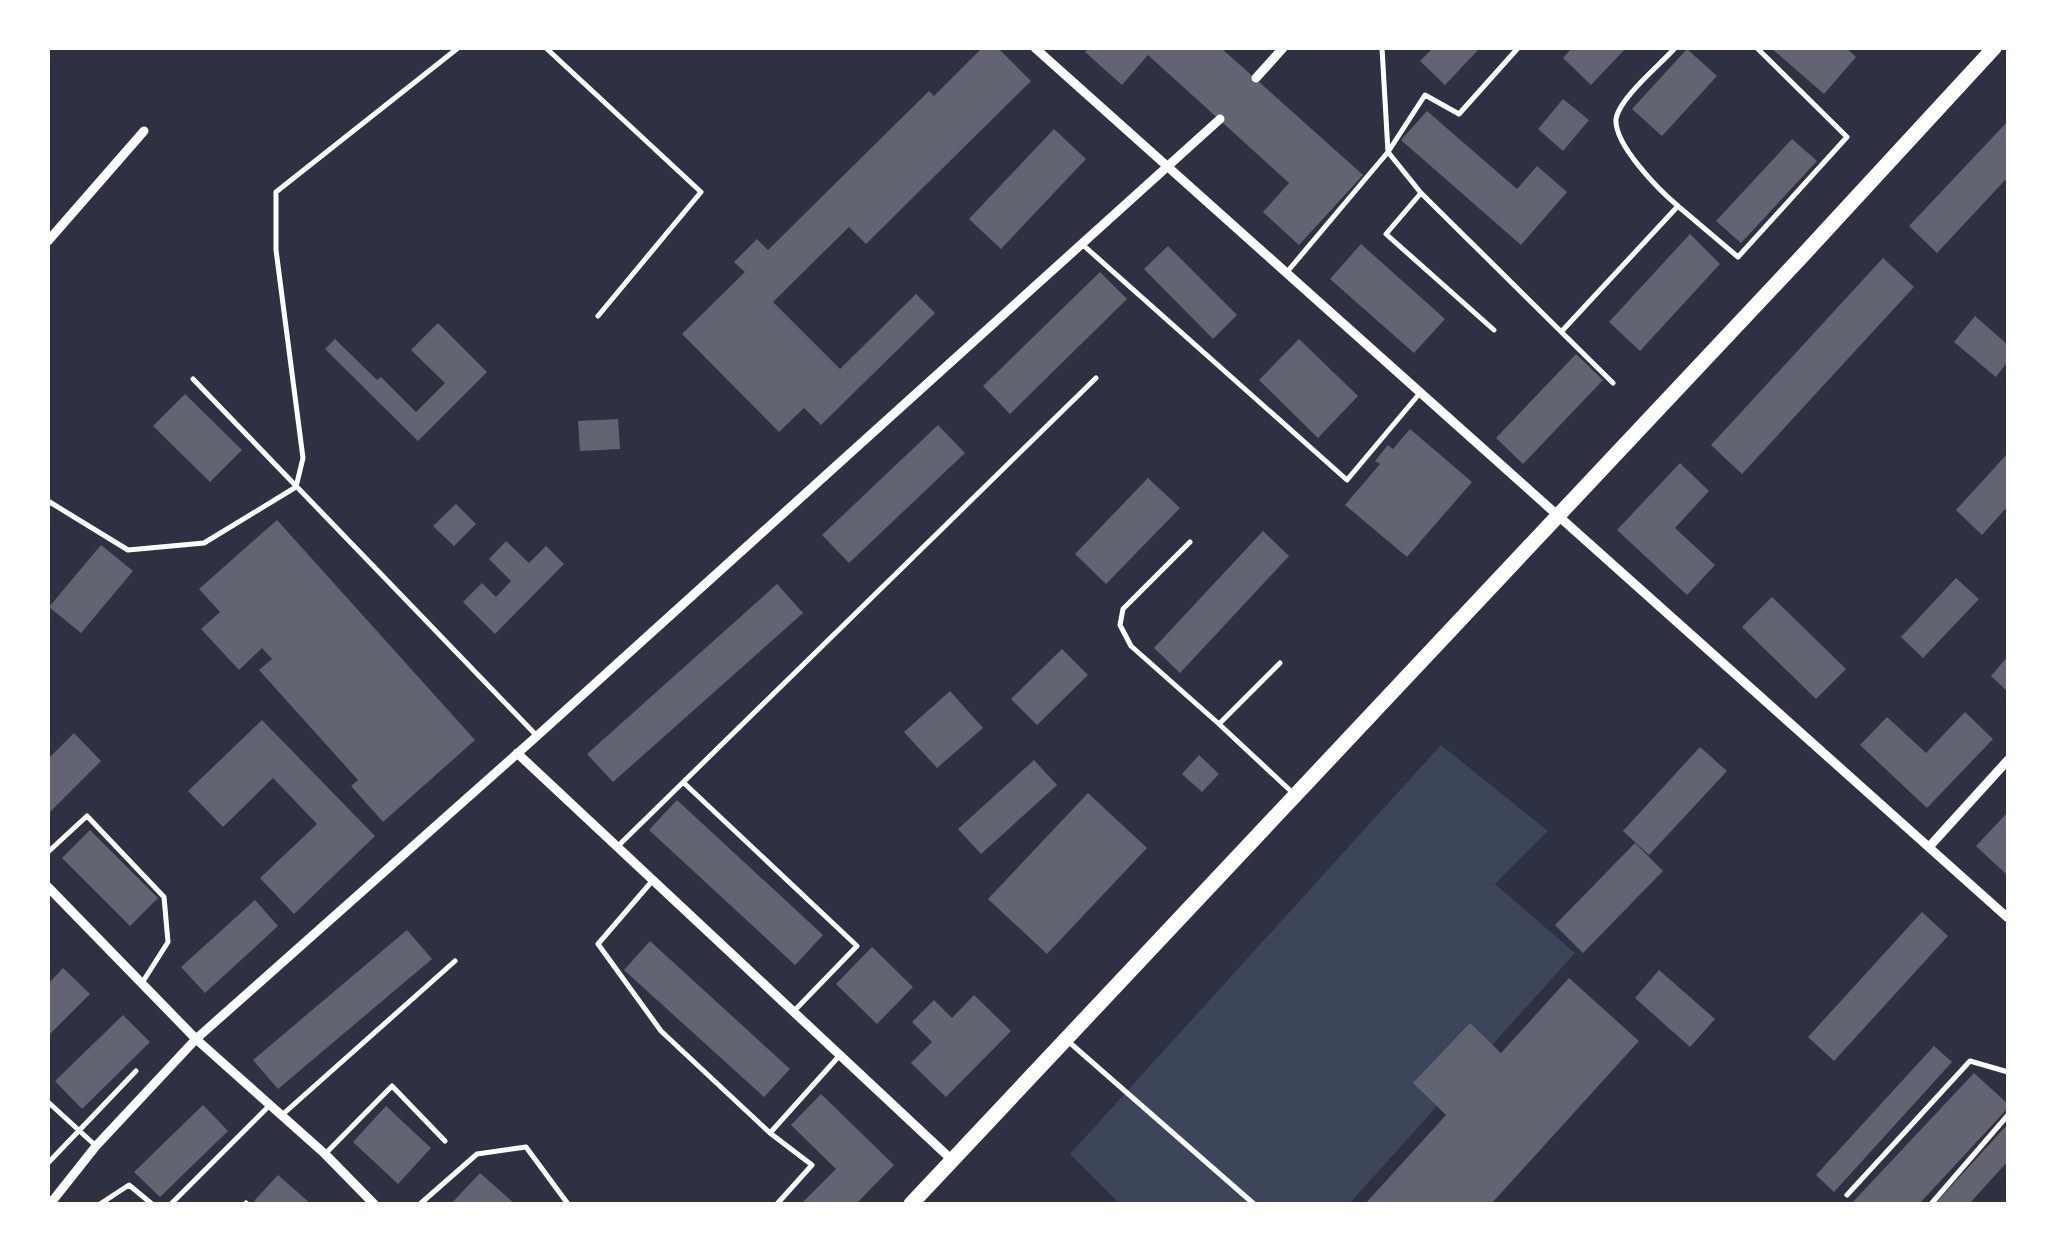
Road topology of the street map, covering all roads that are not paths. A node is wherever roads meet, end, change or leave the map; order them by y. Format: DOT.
graph roads {
  1 [pos="458,48"];
  2 [pos="546,48"];
  3 [pos="1035,48"];
  4 [pos="1283,48"];
  5 [pos="1382,48"];
  6 [pos="1518,48"];
  7 [pos="1674,48"];
  8 [pos="1757,48"];
  9 [pos="1994,48"];
  10 [pos="1256,78"];
  11 [pos="1220,120"];
  12 [pos="144,131"];
  13 [pos="1388,152"];
  14 [pos="1171,166"];
  15 [pos="1421,193"];
  16 [pos="1678,206"];
  17 [pos="48,241"];
  18 [pos="1082,245"];
  19 [pos="1287,272"];
  20 [pos="598,316"];
  21 [pos="1494,330"];
  22 [pos="1562,331"];
  23 [pos="1096,378"];
  24 [pos="193,379"];
  25 [pos="1613,382"];
  26 [pos="1420,393"];
  27 [pos="296,486"];
  28 [pos="48,501"];
  29 [pos="1556,516"];
  30 [pos="1190,542"];
  31 [pos="1280,663"];
  32 [pos="1219,724"];
  33 [pos="537,736"];
  34 [pos="517,753"];
  35 [pos="2008,760"];
  36 [pos="684,783"];
  37 [pos="1296,796"];
  38 [pos="617,846"];
  39 [pos="1928,846"];
  40 [pos="48,852"];
  41 [pos="653,880"];
  42 [pos="48,887"];
  43 [pos="2008,918"];
  44 [pos="455,961"];
  45 [pos="142,983"];
  46 [pos="793,1012"];
  47 [pos="196,1039"];
  48 [pos="1066,1040"];
  49 [pos="840,1055"];
  50 [pos="136,1071"];
  51 [pos="2008,1072"];
  52 [pos="48,1102"];
  53 [pos="268,1106"];
  54 [pos="2008,1115"];
  55 [pos="280,1117"];
  56 [pos="79,1130"];
  57 [pos="770,1133"];
  58 [pos="445,1141"];
  59 [pos="96,1146"];
  60 [pos="324,1154"];
  61 [pos="952,1160"];
  62 [pos="48,1163"];
  63 [pos="1847,1195"];
  64 [pos="56,1202"];
  65 [pos="100,1204"];
  66 [pos="152,1204"];
  67 [pos="170,1204"];
  68 [pos="374,1204"];
  69 [pos="420,1204"];
  70 [pos="568,1204"];
  71 [pos="777,1204"];
  72 [pos="912,1204"];
  73 [pos="1254,1204"];
  74 [pos="1931,1204"];
  1 -- 27 [label="lane"];
  2 -- 20 [label="lane"];
  3 -- 14 [label="street"];
  4 -- 10 [label="street"];
  5 -- 13 [label="lane"];
  6 -- 13 [label="lane"];
  7 -- 16 [label="lane"];
  8 -- 16 [label="lane"];
  9 -- 29 [label="main road"];
  11 -- 14 [label="street"];
  12 -- 17 [label="street"];
  13 -- 15 [label="lane"];
  13 -- 19 [label="lane"];
  14 -- 18 [label="street"];
  14 -- 19 [label="street"];
  15 -- 21 [label="lane"];
  15 -- 22 [label="lane"];
  16 -- 22 [label="lane"];
  18 -- 26 [label="lane"];
  18 -- 33 [label="street"];
  19 -- 26 [label="street"];
  22 -- 25 [label="lane"];
  23 -- 36 [label="lane"];
  24 -- 27 [label="lane"];
  26 -- 29 [label="street"];
  27 -- 28 [label="lane"];
  27 -- 33 [label="lane"];
  29 -- 37 [label="main road"];
  29 -- 39 [label="street"];
  30 -- 32 [label="lane"];
  31 -- 32 [label="lane"];
  32 -- 37 [label="lane"];
  33 -- 34 [label="street"];
  34 -- 38 [label="street"];
  34 -- 47 [label="street"];
  35 -- 39 [label="street"];
  36 -- 38 [label="lane"];
  36 -- 46 [label="lane"];
  37 -- 48 [label="main road"];
  38 -- 41 [label="street"];
  39 -- 43 [label="street"];
  40 -- 45 [label="lane"];
  41 -- 46 [label="street"];
  41 -- 57 [label="lane"];
  42 -- 45 [label="street"];
  44 -- 55 [label="lane"];
  45 -- 47 [label="street"];
  46 -- 49 [label="street"];
  47 -- 53 [label="street"];
  47 -- 59 [label="street"];
  48 -- 61 [label="main road"];
  48 -- 73 [label="lane"];
  49 -- 57 [label="lane"];
  49 -- 61 [label="street"];
  50 -- 56 [label="lane"];
  51 -- 63 [label="lane"];
  52 -- 56 [label="lane"];
  53 -- 55 [label="street"];
  53 -- 67 [label="lane"];
  54 -- 74 [label="lane"];
  55 -- 60 [label="street"];
  56 -- 59 [label="lane"];
  56 -- 62 [label="lane"];
  57 -- 71 [label="lane"];
  58 -- 60 [label="lane"];
  59 -- 64 [label="street"];
  60 -- 68 [label="street"];
  61 -- 72 [label="main road"];
  65 -- 66 [label="lane"];
  69 -- 70 [label="lane"];
}
